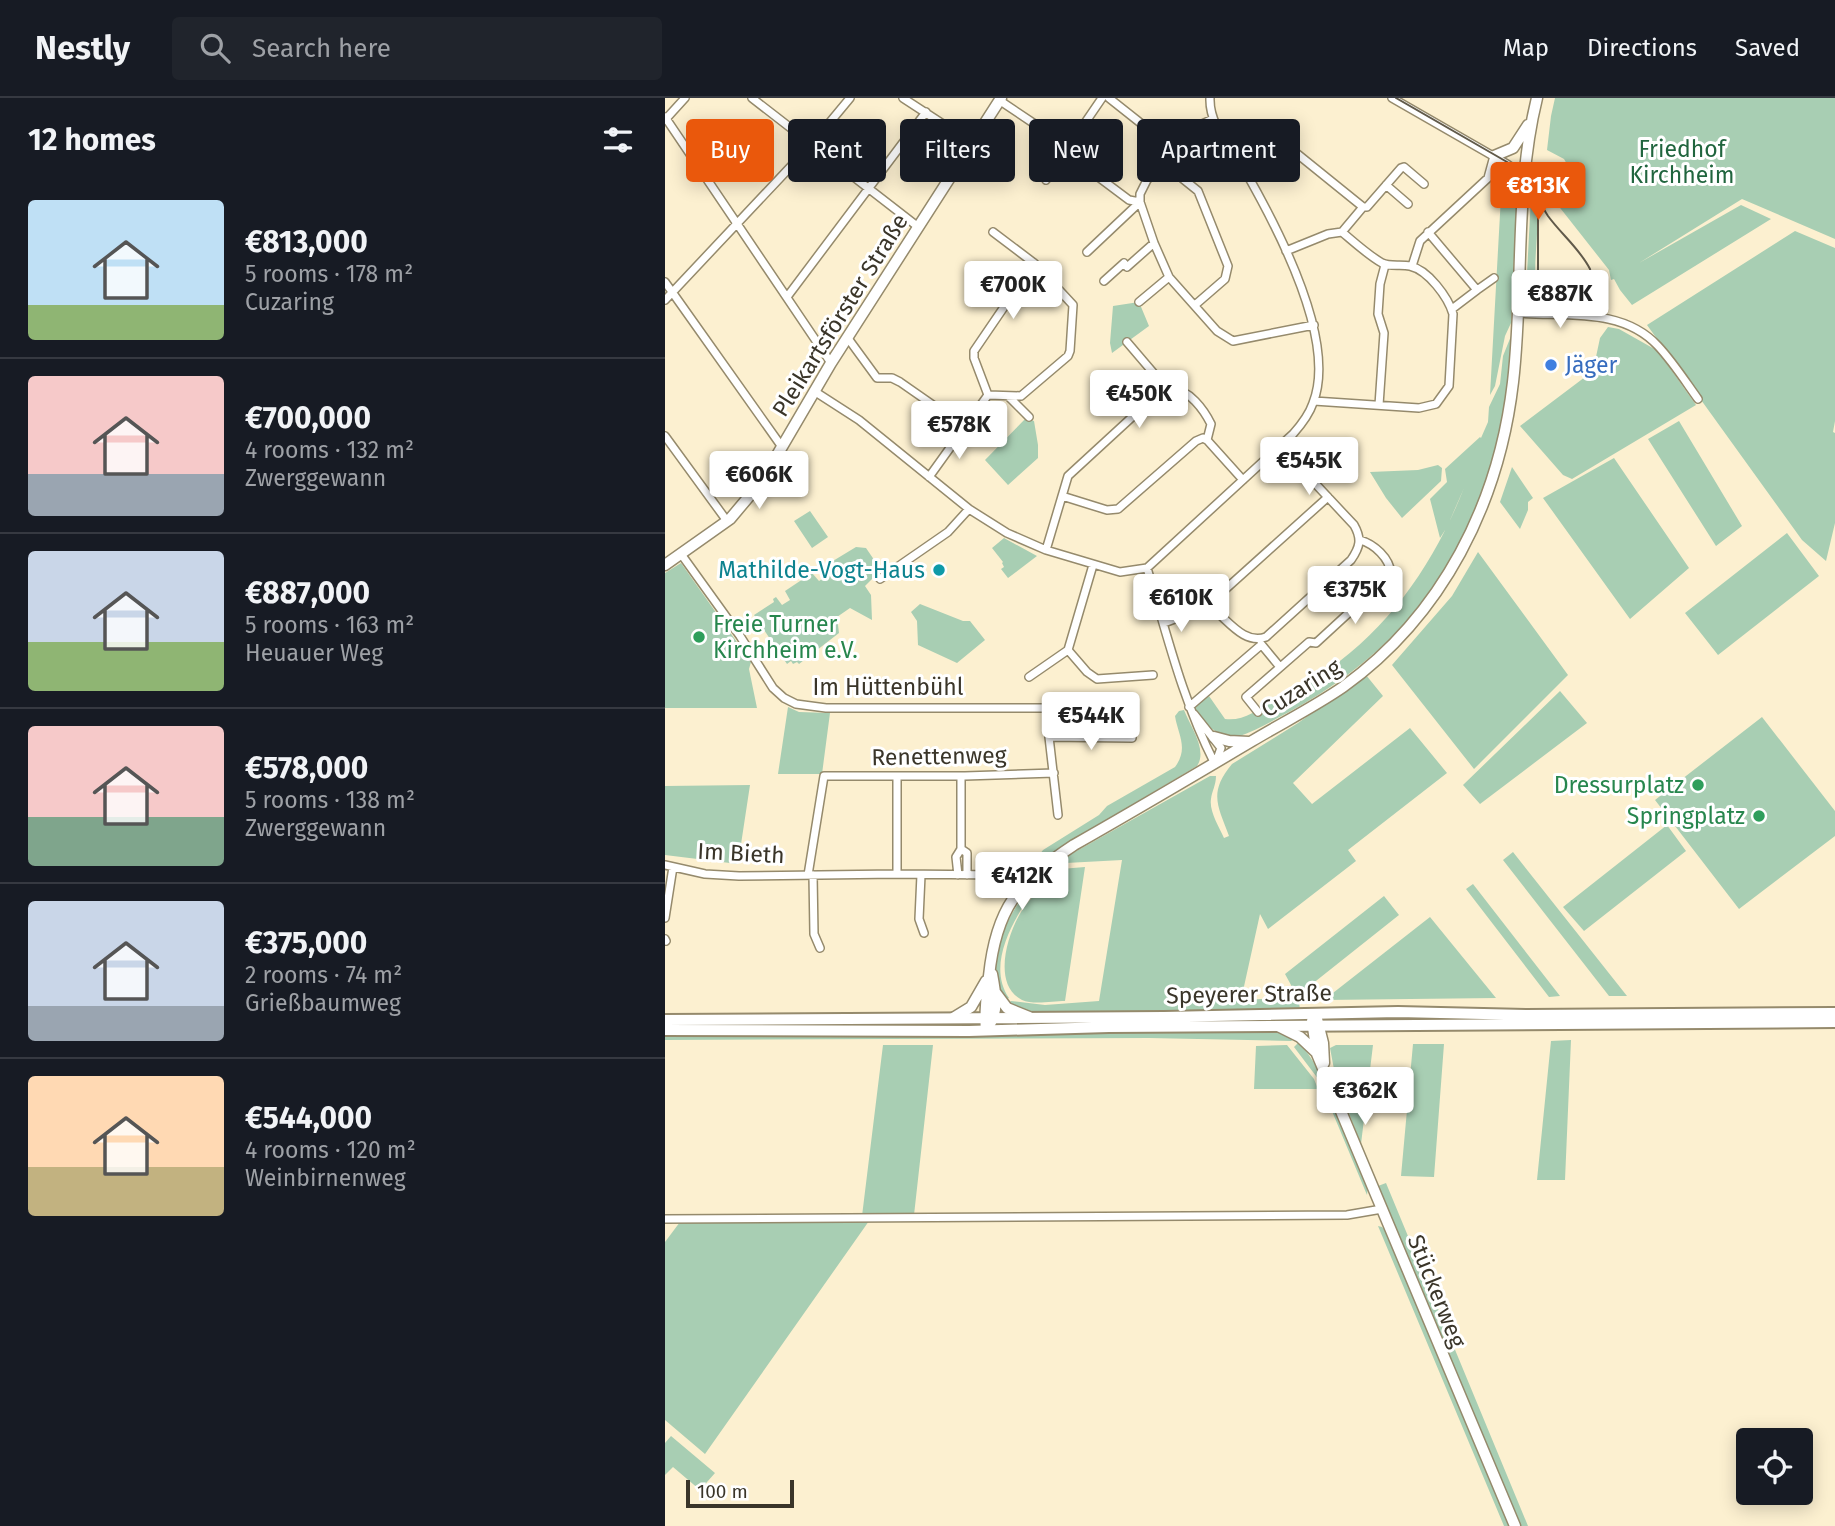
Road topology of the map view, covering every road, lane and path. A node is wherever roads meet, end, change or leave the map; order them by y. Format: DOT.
graph roads {
  1 [pos="685,98"];
  2 [pos="752,98"];
  3 [pos="850,98"];
  4 [pos="903,98"];
  5 [pos="1102,98"];
  6 [pos="1109,98"];
  7 [pos="1210,98"];
  8 [pos="1392,98"];
  9 [pos="1537,98"];
  10 [pos="1000,99"];
  11 [pos="926,112"];
  12 [pos="1533,115"];
  13 [pos="666,118"];
  14 [pos="833,119"];
  15 [pos="936,119"];
  16 [pos="988,119"];
  17 [pos="1088,119"];
  18 [pos="1213,119"];
  19 [pos="1137,120"];
  20 [pos="1029,121"];
  21 [pos="788,127"];
  22 [pos="1300,156"];
  23 [pos="1494,156"];
  24 [pos="788,170"];
  25 [pos="1526,178"];
  26 [pos="858,182"];
  27 [pos="947,182"];
  28 [pos="1107,182"];
  29 [pos="1146,182"];
  30 [pos="1187,182"];
  31 [pos="1250,182"];
  32 [pos="1424,184"];
  33 [pos="1386,185"];
  34 [pos="868,190"];
  35 [pos="1140,202"];
  36 [pos="1408,204"];
  37 [pos="1363,206"];
  38 [pos="738,223"];
  39 [pos="917,226"];
  40 [pos="993,232"];
  41 [pos="1427,232"];
  42 [pos="1342,233"];
  43 [pos="1154,243"];
  44 [pos="1286,251"];
  45 [pos="1087,252"];
  46 [pos="1034,263"];
  47 [pos="1385,265"];
  48 [pos="1412,266"];
  49 [pos="1170,277"];
  50 [pos="1494,278"];
  51 [pos="1104,281"];
  52 [pos="665,282"];
  53 [pos="1477,290"];
  54 [pos="672,293"];
  55 [pos="787,297"];
  56 [pos="665,300"];
  57 [pos="1139,302"];
  58 [pos="1195,304"];
  59 [pos="1452,309"];
  60 [pos="1518,313"];
  61 [pos="1314,325"];
  62 [pos="847,337"];
  63 [pos="1127,342"];
  64 [pos="831,363"];
  65 [pos="1168,390"];
  66 [pos="814,391"];
  67 [pos="988,395"];
  68 [pos="1008,396"];
  69 [pos="1698,398"];
  70 [pos="1314,401"];
  71 [pos="1379,405"];
  72 [pos="1029,417"];
  73 [pos="966,428"];
  74 [pos="665,436"];
  75 [pos="1207,440"];
  76 [pos="1280,446"];
  77 [pos="782,447"];
  78 [pos="929,477"];
  79 [pos="1243,480"];
  80 [pos="1062,496"];
  81 [pos="1328,497"];
  82 [pos="969,509"];
  83 [pos="727,521"];
  84 [pos="1360,540"];
  85 [pos="1046,550"];
  86 [pos="681,554"];
  87 [pos="665,565"];
  88 [pos="1093,565"];
  89 [pos="1147,568"];
  90 [pos="880,579"];
  91 [pos="1212,608"];
  92 [pos="1164,623"];
  93 [pos="1261,642"];
  94 [pos="1068,650"];
  95 [pos="1280,667"];
  96 [pos="1153,675"];
  97 [pos="1029,677"];
  98 [pos="1045,708"];
  99 [pos="1189,708"];
  100 [pos="1258,712"];
  101 [pos="1215,737"];
  102 [pos="1132,738"];
  103 [pos="1250,742"];
  104 [pos="1215,764"];
  105 [pos="1054,773"];
  106 [pos="824,776"];
  107 [pos="897,776"];
  108 [pos="961,776"];
  109 [pos="1058,815"];
  110 [pos="961,849"];
  111 [pos="669,866"];
  112 [pos="897,874"];
  113 [pos="810,875"];
  114 [pos="921,875"];
  115 [pos="958,875"];
  116 [pos="967,875"];
  117 [pos="1020,887"];
  118 [pos="665,918"];
  119 [pos="924,933"];
  120 [pos="820,948"];
  121 [pos="990,965"];
  122 [pos="988,978"];
  123 [pos="995,992"];
  124 [pos="1314,1013"];
  125 [pos="1835,1013"];
  126 [pos="952,1018"];
  127 [pos="989,1018"];
  128 [pos="1030,1018"];
  129 [pos="665,1020"];
  130 [pos="1835,1022"];
  131 [pos="1277,1026"];
  132 [pos="1316,1026"];
  133 [pos="665,1030"];
  134 [pos="986,1030"];
  135 [pos="1317,1054"];
  136 [pos="1325,1072"];
  137 [pos="1382,1209"];
  138 [pos="665,1219"];
  139 [pos="1515,1526"];
  1 -- 13 [label="street"];
  2 -- 21 [label="street"];
  3 -- 14 [label="street"];
  4 -- 11 [label="street"];
  5 -- 17 [label="street"];
  6 -- 19 [label="street"];
  7 -- 18 [label="street"];
  8 -- 23 [label="street"];
  9 -- 12 [label="main road, Cuzaring"];
  10 -- 16 [label="main road, Pleikartsförster Straße"];
  10 -- 20 [label="street"];
  11 -- 15 [label="street"];
  11 -- 34 [label="street"];
  12 -- 23 [label="main road"];
  12 -- 25 [label="main road, Cuzaring"];
  13 -- 38 [label="street"];
  22 -- 37 [label="street"];
  23 -- 25 [label="street"];
  23 -- 41 [label="street"];
  24 -- 38 [label="street"];
  25 -- 60 [label="main road, Cuzaring"];
  26 -- 34 [label="street"];
  27 -- 39 [label="main road, Pleikartsförster Straße"];
  28 -- 35 [label="street"];
  29 -- 35 [label="street"];
  30 -- 58 [label="street"];
  31 -- 44 [label="street"];
  32 -- 33 [label="street"];
  33 -- 36 [label="street"];
  33 -- 37 [label="street"];
  34 -- 39 [label="street"];
  34 -- 55 [label="street"];
  35 -- 43 [label="street"];
  35 -- 45 [label="street"];
  37 -- 42 [label="street"];
  38 -- 54 [label="street"];
  38 -- 55 [label="street"];
  39 -- 62 [label="main road, Pleikartsförster Straße"];
  40 -- 46 [label="street"];
  41 -- 48 [label="street"];
  41 -- 53 [label="street"];
  42 -- 44 [label="street"];
  42 -- 47 [label="street"];
  43 -- 49 [label="street"];
  43 -- 51 [label="street"];
  44 -- 61 [label="street"];
  46 -- 67 [label="street"];
  46 -- 68 [label="street"];
  47 -- 48 [label="street"];
  47 -- 71 [label="street"];
  48 -- 59 [label="street"];
  49 -- 57 [label="street"];
  49 -- 58 [label="street"];
  50 -- 53 [label="street"];
  52 -- 54 [label="street"];
  53 -- 59 [label="street"];
  54 -- 56 [label="street"];
  54 -- 77 [label="street"];
  55 -- 64 [label="street"];
  58 -- 61 [label="street"];
  59 -- 71 [label="street"];
  60 -- 69 [label="street"];
  60 -- 103 [label="main road, Cuzaring"];
  61 -- 70 [label="street"];
  62 -- 64 [label="main road, Pleikartsförster Straße"];
  62 -- 73 [label="street"];
  63 -- 65 [label="street"];
  64 -- 66 [label="main road, Pleikartsförster Straße"];
  65 -- 75 [label="street"];
  65 -- 80 [label="street"];
  66 -- 77 [label="main road, Pleikartsförster Straße"];
  66 -- 78 [label="street"];
  67 -- 68 [label="street"];
  67 -- 73 [label="street"];
  68 -- 72 [label="street"];
  70 -- 71 [label="street"];
  70 -- 76 [label="street"];
  73 -- 78 [label="street"];
  74 -- 83 [label="street"];
  75 -- 79 [label="street"];
  75 -- 80 [label="street"];
  76 -- 79 [label="street"];
  76 -- 81 [label="street"];
  77 -- 83 [label="main road, Pleikartsförster Straße"];
  78 -- 82 [label="street"];
  79 -- 89 [label="street"];
  80 -- 85 [label="street"];
  81 -- 84 [label="street"];
  81 -- 91 [label="street"];
  82 -- 85 [label="street"];
  82 -- 90 [label="street"];
  83 -- 86 [label="main road, Pleikartsförster Straße"];
  84 -- 93 [label="street"];
  84 -- 95 [label="street"];
  85 -- 88 [label="street"];
  86 -- 87 [label="main road, Pleikartsförster Straße"];
  86 -- 98 [label="street, Im Hüttenbühl"];
  88 -- 89 [label="street"];
  88 -- 94 [label="street"];
  89 -- 92 [label="street"];
  91 -- 92 [label="street"];
  91 -- 93 [label="street"];
  92 -- 99 [label="street"];
  93 -- 95 [label="street"];
  93 -- 99 [label="street"];
  94 -- 96 [label="street"];
  94 -- 97 [label="street"];
  95 -- 100 [label="street"];
  99 -- 101 [label="street"];
  99 -- 104 [label="street"];
  101 -- 103 [label="main road"];
  101 -- 104 [label="street"];
  102 -- 105 [label="street"];
  103 -- 104 [label="main road, Cuzaring"];
  104 -- 117 [label="main road, Cuzaring"];
  105 -- 108 [label="street, Renettenweg"];
  105 -- 109 [label="street"];
  106 -- 107 [label="street, Renettenweg"];
  106 -- 113 [label="street, Im Bieth"];
  107 -- 108 [label="street, Renettenweg"];
  107 -- 112 [label="street"];
  108 -- 110 [label="street"];
  110 -- 115 [label="street"];
  110 -- 116 [label="street"];
  111 -- 113 [label="street, Im Bieth"];
  111 -- 118 [label="street, Im Bieth"];
  112 -- 113 [label="street, Im Bieth"];
  112 -- 114 [label="street, Im Bieth"];
  113 -- 120 [label="street, Im Bieth"];
  114 -- 115 [label="street, Im Bieth"];
  114 -- 119 [label="street"];
  115 -- 116 [label="street, Im Bieth"];
  116 -- 117 [label="street, Im Bieth"];
  117 -- 121 [label="main road, Cuzaring"];
  121 -- 122 [label="main road, Cuzaring"];
  121 -- 123 [label="main road, Cuzaring"];
  122 -- 126 [label="main road"];
  122 -- 127 [label="main road, Cuzaring"];
  123 -- 127 [label="main road, Cuzaring"];
  123 -- 128 [label="main road"];
  124 -- 125 [label="main road, Speyerer Straße"];
  124 -- 128 [label="main road, Speyerer Straße"];
  124 -- 132 [label="main road, Stückerweg"];
  126 -- 127 [label="main road, Speyerer Straße"];
  126 -- 129 [label="main road, Speyerer Straße"];
  127 -- 128 [label="main road, Speyerer Straße"];
  127 -- 134 [label="main road, Cuzaring"];
  130 -- 132 [label="main road, Speyerer Straße"];
  131 -- 132 [label="main road, Speyerer Straße"];
  131 -- 134 [label="main road, Speyerer Straße"];
  131 -- 135 [label="main road"];
  132 -- 135 [label="main road, Stückerweg"];
  132 -- 136 [label="main road, Stückerweg"];
  133 -- 134 [label="main road, Speyerer Straße"];
  135 -- 136 [label="main road, Stückerweg"];
  136 -- 137 [label="main road, Stückerweg"];
  137 -- 138 [label="street"];
  137 -- 139 [label="main road, Stückerweg"];
}
